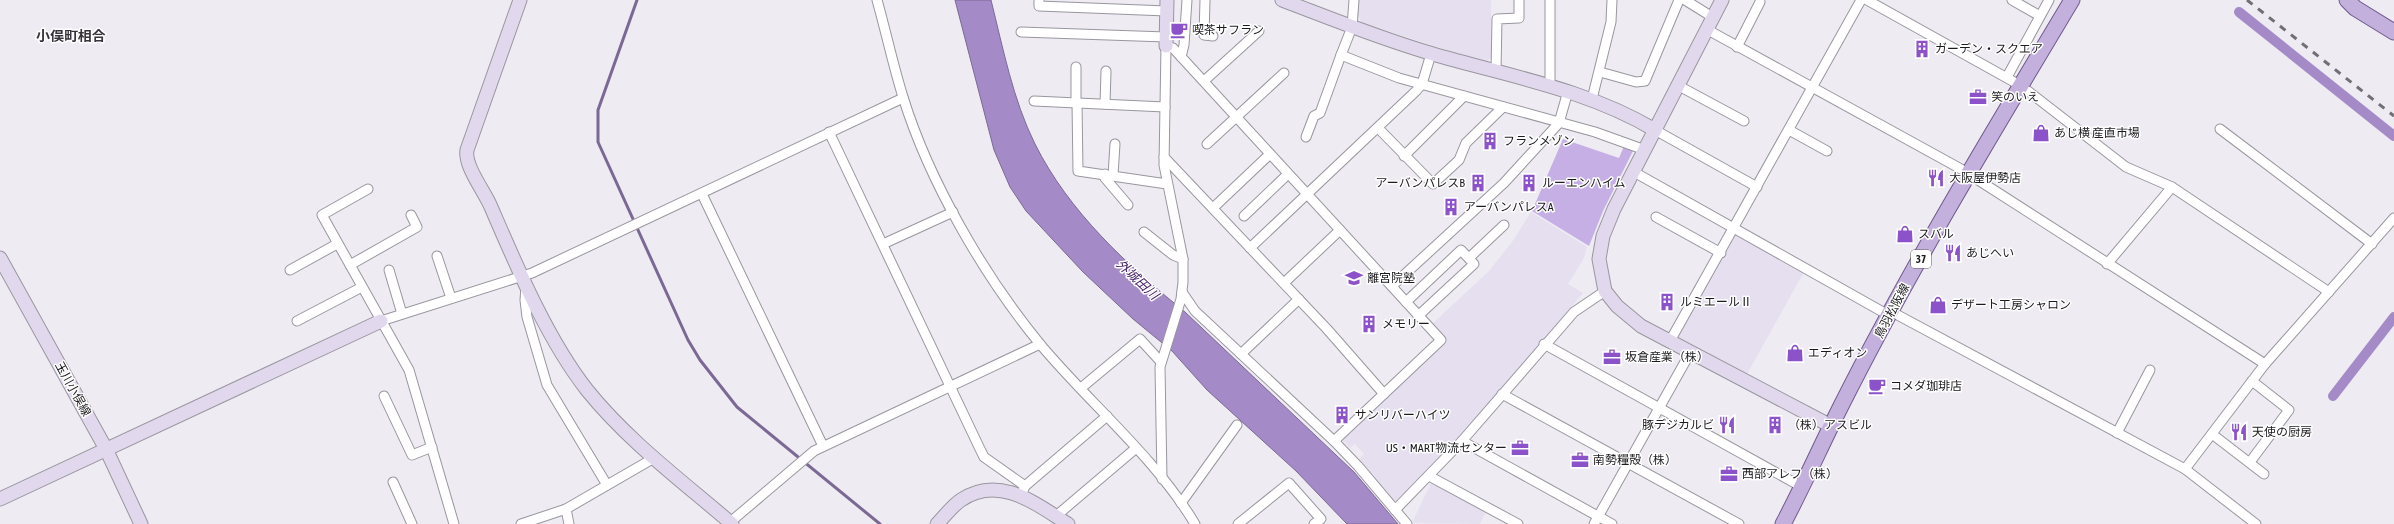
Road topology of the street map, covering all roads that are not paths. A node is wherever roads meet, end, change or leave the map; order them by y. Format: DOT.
graph roads {
  1 [pos="520,0"];
  2 [pos="877,0"];
  3 [pos="1039,0"];
  4 [pos="1187,0"];
  5 [pos="1205,0"];
  6 [pos="1282,0"];
  7 [pos="1354,0"];
  8 [pos="1519,0"];
  9 [pos="1550,0"];
  10 [pos="1612,0"];
  11 [pos="1680,0"];
  12 [pos="1685,0"];
  13 [pos="1722,0"];
  14 [pos="1861,0"];
  15 [pos="1868,0"];
  16 [pos="2012,0"];
  17 [pos="2049,0"];
  18 [pos="2072,0"];
  19 [pos="2347,0"];
  20 [pos="1760,2"];
  21 [pos="1301,3"];
  22 [pos="1166,6"];
  23 [pos="2040,16"];
  24 [pos="1714,18"];
  25 [pos="1352,27"];
  26 [pos="1708,30"];
  27 [pos="1259,31"];
  28 [pos="1021,32"];
  29 [pos="2394,32"];
  30 [pos="1213,36"];
  31 [pos="1166,41"];
  32 [pos="1738,47"];
  33 [pos="1431,54"];
  34 [pos="1341,55"];
  35 [pos="1181,57"];
  36 [pos="1076,67"];
  37 [pos="1106,71"];
  38 [pos="1496,71"];
  39 [pos="1600,72"];
  40 [pos="1284,73"];
  41 [pos="2008,77"];
  42 [pos="1204,82"];
  43 [pos="2016,83"];
  44 [pos="1422,84"];
  45 [pos="1550,85"];
  46 [pos="1679,86"];
  47 [pos="1812,88"];
  48 [pos="1568,91"];
  49 [pos="2028,91"];
  50 [pos="1464,96"];
  51 [pos="903,98"];
  52 [pos="1592,99"];
  53 [pos="1034,101"];
  54 [pos="1076,103"];
  55 [pos="1105,104"];
  56 [pos="1165,107"];
  57 [pos="1503,107"];
  58 [pos="1236,116"];
  59 [pos="1744,121"];
  60 [pos="1559,123"];
  61 [pos="1378,128"];
  62 [pos="2220,128"];
  63 [pos="1655,130"];
  64 [pos="1789,130"];
  65 [pos="829,132"];
  66 [pos="1306,137"];
  67 [pos="1115,144"];
  68 [pos="1207,144"];
  69 [pos="1645,150"];
  70 [pos="1827,151"];
  71 [pos="1270,154"];
  72 [pos="1404,156"];
  73 [pos="1164,157"];
  74 [pos="1634,172"];
  75 [pos="1288,174"];
  76 [pos="1109,175"];
  77 [pos="1968,175"];
  78 [pos="1167,184"];
  79 [pos="1757,187"];
  80 [pos="2172,187"];
  81 [pos="368,189"];
  82 [pos="702,194"];
  83 [pos="1308,195"];
  84 [pos="1128,205"];
  85 [pos="1213,208"];
  86 [pos="953,212"];
  87 [pos="411,215"];
  88 [pos="1244,216"];
  89 [pos="1656,217"];
  90 [pos="2394,218"];
  91 [pos="1504,225"];
  92 [pos="1733,229"];
  93 [pos="1340,230"];
  94 [pos="1144,232"];
  95 [pos="338,244"];
  96 [pos="883,244"];
  97 [pos="2372,244"];
  98 [pos="1250,248"];
  99 [pos="1721,253"];
  100 [pos="437,256"];
  101 [pos="0,258"];
  102 [pos="1469,258"];
  103 [pos="1183,259"];
  104 [pos="2107,264"];
  105 [pos="350,265"];
  106 [pos="290,270"];
  107 [pos="389,270"];
  108 [pos="524,282"];
  109 [pos="1284,283"];
  110 [pos="1392,286"];
  111 [pos="362,287"];
  112 [pos="1606,291"];
  113 [pos="2328,292"];
  114 [pos="1181,296"];
  115 [pos="451,298"];
  116 [pos="1299,299"];
  117 [pos="1406,302"];
  118 [pos="402,314"];
  119 [pos="1891,314"];
  120 [pos="1418,316"];
  121 [pos="297,321"];
  122 [pos="381,321"];
  123 [pos="1670,342"];
  124 [pos="1040,344"];
  125 [pos="1544,344"];
  126 [pos="1690,352"];
  127 [pos="1241,354"];
  128 [pos="1162,360"];
  129 [pos="2265,364"];
  130 [pos="2150,370"];
  131 [pos="2252,381"];
  132 [pos="950,388"];
  133 [pos="1081,388"];
  134 [pos="1384,394"];
  135 [pos="1502,394"];
  136 [pos="384,396"];
  137 [pos="1659,408"];
  138 [pos="1107,416"];
  139 [pos="1236,425"];
  140 [pos="1831,426"];
  141 [pos="2117,433"];
  142 [pos="2212,434"];
  143 [pos="1334,441"];
  144 [pos="1462,441"];
  145 [pos="823,446"];
  146 [pos="432,447"];
  147 [pos="106,449"];
  148 [pos="1135,449"];
  149 [pos="654,458"];
  150 [pos="2250,462"];
  151 [pos="1629,463"];
  152 [pos="2185,469"];
  153 [pos="2264,474"];
  154 [pos="1430,476"];
  155 [pos="1162,479"];
  156 [pos="393,482"];
  157 [pos="607,485"];
  158 [pos="1802,487"];
  159 [pos="1023,491"];
  160 [pos="0,499"];
  161 [pos="1181,503"];
  162 [pos="566,509"];
  163 [pos="1396,510"];
  164 [pos="1056,516"];
  165 [pos="1596,520"];
  166 [pos="141,524"];
  167 [pos="412,524"];
  168 [pos="454,524"];
  169 [pos="521,524"];
  170 [pos="570,524"];
  171 [pos="730,524"];
  172 [pos="937,524"];
  173 [pos="1068,524"];
  174 [pos="1195,524"];
  175 [pos="1238,524"];
  176 [pos="1314,524"];
  177 [pos="1407,524"];
  178 [pos="1518,524"];
  179 [pos="1612,524"];
  180 [pos="1739,524"];
  181 [pos="1783,524"];
  182 [pos="2256,524"];
  1 -- 108 [label="street"];
  2 -- 51 [label="street"];
  3 -- 22 [label="street"];
  4 -- 35 [label="street"];
  5 -- 30 [label="street"];
  6 -- 21 [label="street"];
  7 -- 25 [label="street"];
  8 -- 38 [label="street"];
  9 -- 45 [label="street"];
  10 -- 39 [label="street"];
  11 -- 39 [label="street"];
  12 -- 24 [label="street"];
  13 -- 24 [label="street"];
  14 -- 47 [label="street"];
  15 -- 41 [label="street"];
  16 -- 23 [label="street"];
  17 -- 23 [label="street"];
  18 -- 77 [label="main road, 鳥羽松阪線 / 37"];
  19 -- 29 [label="main road"];
  20 -- 32 [label="street"];
  21 -- 25 [label="street"];
  22 -- 31 [label="street"];
  23 -- 41 [label="street"];
  24 -- 26 [label="street"];
  25 -- 33 [label="street"];
  25 -- 34 [label="street"];
  26 -- 32 [label="street"];
  26 -- 46 [label="street"];
  27 -- 42 [label="street"];
  28 -- 31 [label="street"];
  31 -- 35 [label="street"];
  31 -- 56 [label="street"];
  32 -- 47 [label="street"];
  33 -- 38 [label="street"];
  33 -- 44 [label="street"];
  34 -- 44 [label="street"];
  34 -- 66 [label="street"];
  35 -- 42 [label="street"];
  36 -- 54 [label="street"];
  37 -- 55 [label="street"];
  38 -- 45 [label="street"];
  39 -- 52 [label="street"];
  40 -- 58 [label="street"];
  41 -- 43 [label="street"];
  42 -- 58 [label="street"];
  44 -- 50 [label="street"];
  44 -- 61 [label="street"];
  45 -- 48 [label="street"];
  46 -- 59 [label="street"];
  46 -- 63 [label="street"];
  47 -- 64 [label="street"];
  47 -- 77 [label="street"];
  48 -- 52 [label="street"];
  48 -- 60 [label="street"];
  49 -- 80 [label="street"];
  50 -- 57 [label="street"];
  50 -- 72 [label="street"];
  51 -- 65 [label="street"];
  51 -- 86 [label="street"];
  52 -- 63 [label="street"];
  53 -- 54 [label="street"];
  54 -- 55 [label="street"];
  54 -- 76 [label="street"];
  55 -- 56 [label="street"];
  56 -- 73 [label="street"];
  57 -- 60 [label="street"];
  57 -- 72 [label="street"];
  58 -- 68 [label="street"];
  58 -- 71 [label="street"];
  60 -- 69 [label="street"];
  60 -- 110 [label="street"];
  61 -- 72 [label="street"];
  61 -- 83 [label="street"];
  62 -- 97 [label="street"];
  63 -- 69 [label="street"];
  63 -- 79 [label="street"];
  64 -- 70 [label="street"];
  64 -- 79 [label="street"];
  65 -- 82 [label="street"];
  65 -- 96 [label="street"];
  67 -- 76 [label="street"];
  69 -- 74 [label="street"];
  71 -- 75 [label="street"];
  71 -- 85 [label="street"];
  73 -- 78 [label="street"];
  73 -- 85 [label="street"];
  74 -- 92 [label="street"];
  74 -- 112 [label="street"];
  75 -- 83 [label="street"];
  75 -- 88 [label="street"];
  76 -- 78 [label="street"];
  76 -- 84 [label="street"];
  77 -- 104 [label="street"];
  77 -- 119 [label="main road, 鳥羽松阪線 / 37"];
  78 -- 103 [label="street"];
  79 -- 92 [label="street"];
  80 -- 104 [label="street"];
  80 -- 113 [label="street"];
  81 -- 95 [label="street"];
  82 -- 108 [label="street"];
  82 -- 145 [label="street"];
  83 -- 93 [label="street"];
  83 -- 98 [label="street"];
  85 -- 98 [label="street"];
  86 -- 96 [label="street"];
  86 -- 124 [label="street"];
  87 -- 105 [label="street"];
  89 -- 99 [label="street"];
  90 -- 97 [label="street"];
  91 -- 102 [label="street"];
  92 -- 99 [label="street"];
  92 -- 119 [label="street"];
  93 -- 109 [label="street"];
  93 -- 110 [label="street"];
  94 -- 103 [label="street"];
  95 -- 105 [label="street"];
  95 -- 106 [label="street"];
  96 -- 132 [label="street"];
  97 -- 113 [label="street"];
  98 -- 109 [label="street"];
  99 -- 123 [label="street"];
  100 -- 115 [label="street"];
  101 -- 147 [label="street, 玉川小俣線"];
  102 -- 117 [label="street"];
  102 -- 120 [label="street"];
  103 -- 114 [label="street"];
  104 -- 129 [label="street"];
  105 -- 111 [label="street"];
  107 -- 118 [label="street"];
  108 -- 115 [label="street"];
  108 -- 149 [label="street"];
  108 -- 157 [label="street"];
  109 -- 116 [label="street"];
  110 -- 117 [label="street"];
  111 -- 121 [label="street"];
  111 -- 122 [label="street"];
  112 -- 123 [label="street"];
  112 -- 125 [label="street"];
  113 -- 129 [label="street"];
  114 -- 127 [label="street"];
  114 -- 128 [label="street"];
  115 -- 118 [label="street"];
  116 -- 127 [label="street"];
  116 -- 134 [label="street"];
  117 -- 120 [label="street"];
  118 -- 122 [label="street"];
  119 -- 140 [label="main road, 鳥羽松阪線 / 37"];
  119 -- 141 [label="street"];
  120 -- 134 [label="street"];
  122 -- 146 [label="street"];
  122 -- 147 [label="street"];
  123 -- 126 [label="street"];
  124 -- 132 [label="street"];
  124 -- 133 [label="street"];
  125 -- 135 [label="street"];
  125 -- 137 [label="street"];
  126 -- 137 [label="street"];
  126 -- 140 [label="street"];
  127 -- 143 [label="street"];
  128 -- 133 [label="street"];
  128 -- 155 [label="street"];
  129 -- 131 [label="street"];
  130 -- 141 [label="street"];
  131 -- 142 [label="street"];
  131 -- 150 [label="street"];
  132 -- 145 [label="street"];
  132 -- 159 [label="street"];
  133 -- 138 [label="street"];
  134 -- 143 [label="street"];
  135 -- 144 [label="street"];
  135 -- 151 [label="street"];
  136 -- 146 [label="street"];
  137 -- 151 [label="street"];
  137 -- 158 [label="street"];
  138 -- 148 [label="street"];
  138 -- 159 [label="street"];
  139 -- 161 [label="street"];
  140 -- 158 [label="main road, 鳥羽松阪線 / 37"];
  141 -- 152 [label="street"];
  142 -- 150 [label="street"];
  142 -- 152 [label="street"];
  143 -- 163 [label="street"];
  144 -- 154 [label="street"];
  144 -- 165 [label="street"];
  145 -- 171 [label="street"];
  146 -- 168 [label="street"];
  147 -- 160 [label="street"];
  147 -- 166 [label="street, 玉川小俣線"];
  148 -- 155 [label="street"];
  148 -- 164 [label="street"];
  149 -- 157 [label="street"];
  149 -- 171 [label="street"];
  150 -- 153 [label="street"];
  151 -- 165 [label="street"];
  151 -- 180 [label="street"];
  152 -- 182 [label="street"];
  154 -- 163 [label="street"];
  154 -- 178 [label="street"];
  155 -- 161 [label="street"];
  156 -- 167 [label="street"];
  157 -- 162 [label="street"];
  158 -- 181 [label="main road, 鳥羽松阪線 / 37"];
  159 -- 164 [label="street"];
  159 -- 172 [label="street"];
  161 -- 174 [label="street"];
  162 -- 169 [label="street"];
  162 -- 170 [label="street"];
  163 -- 177 [label="street"];
  164 -- 173 [label="street"];
  165 -- 179 [label="street"];
  175 -- 176 [label="street"];
}
